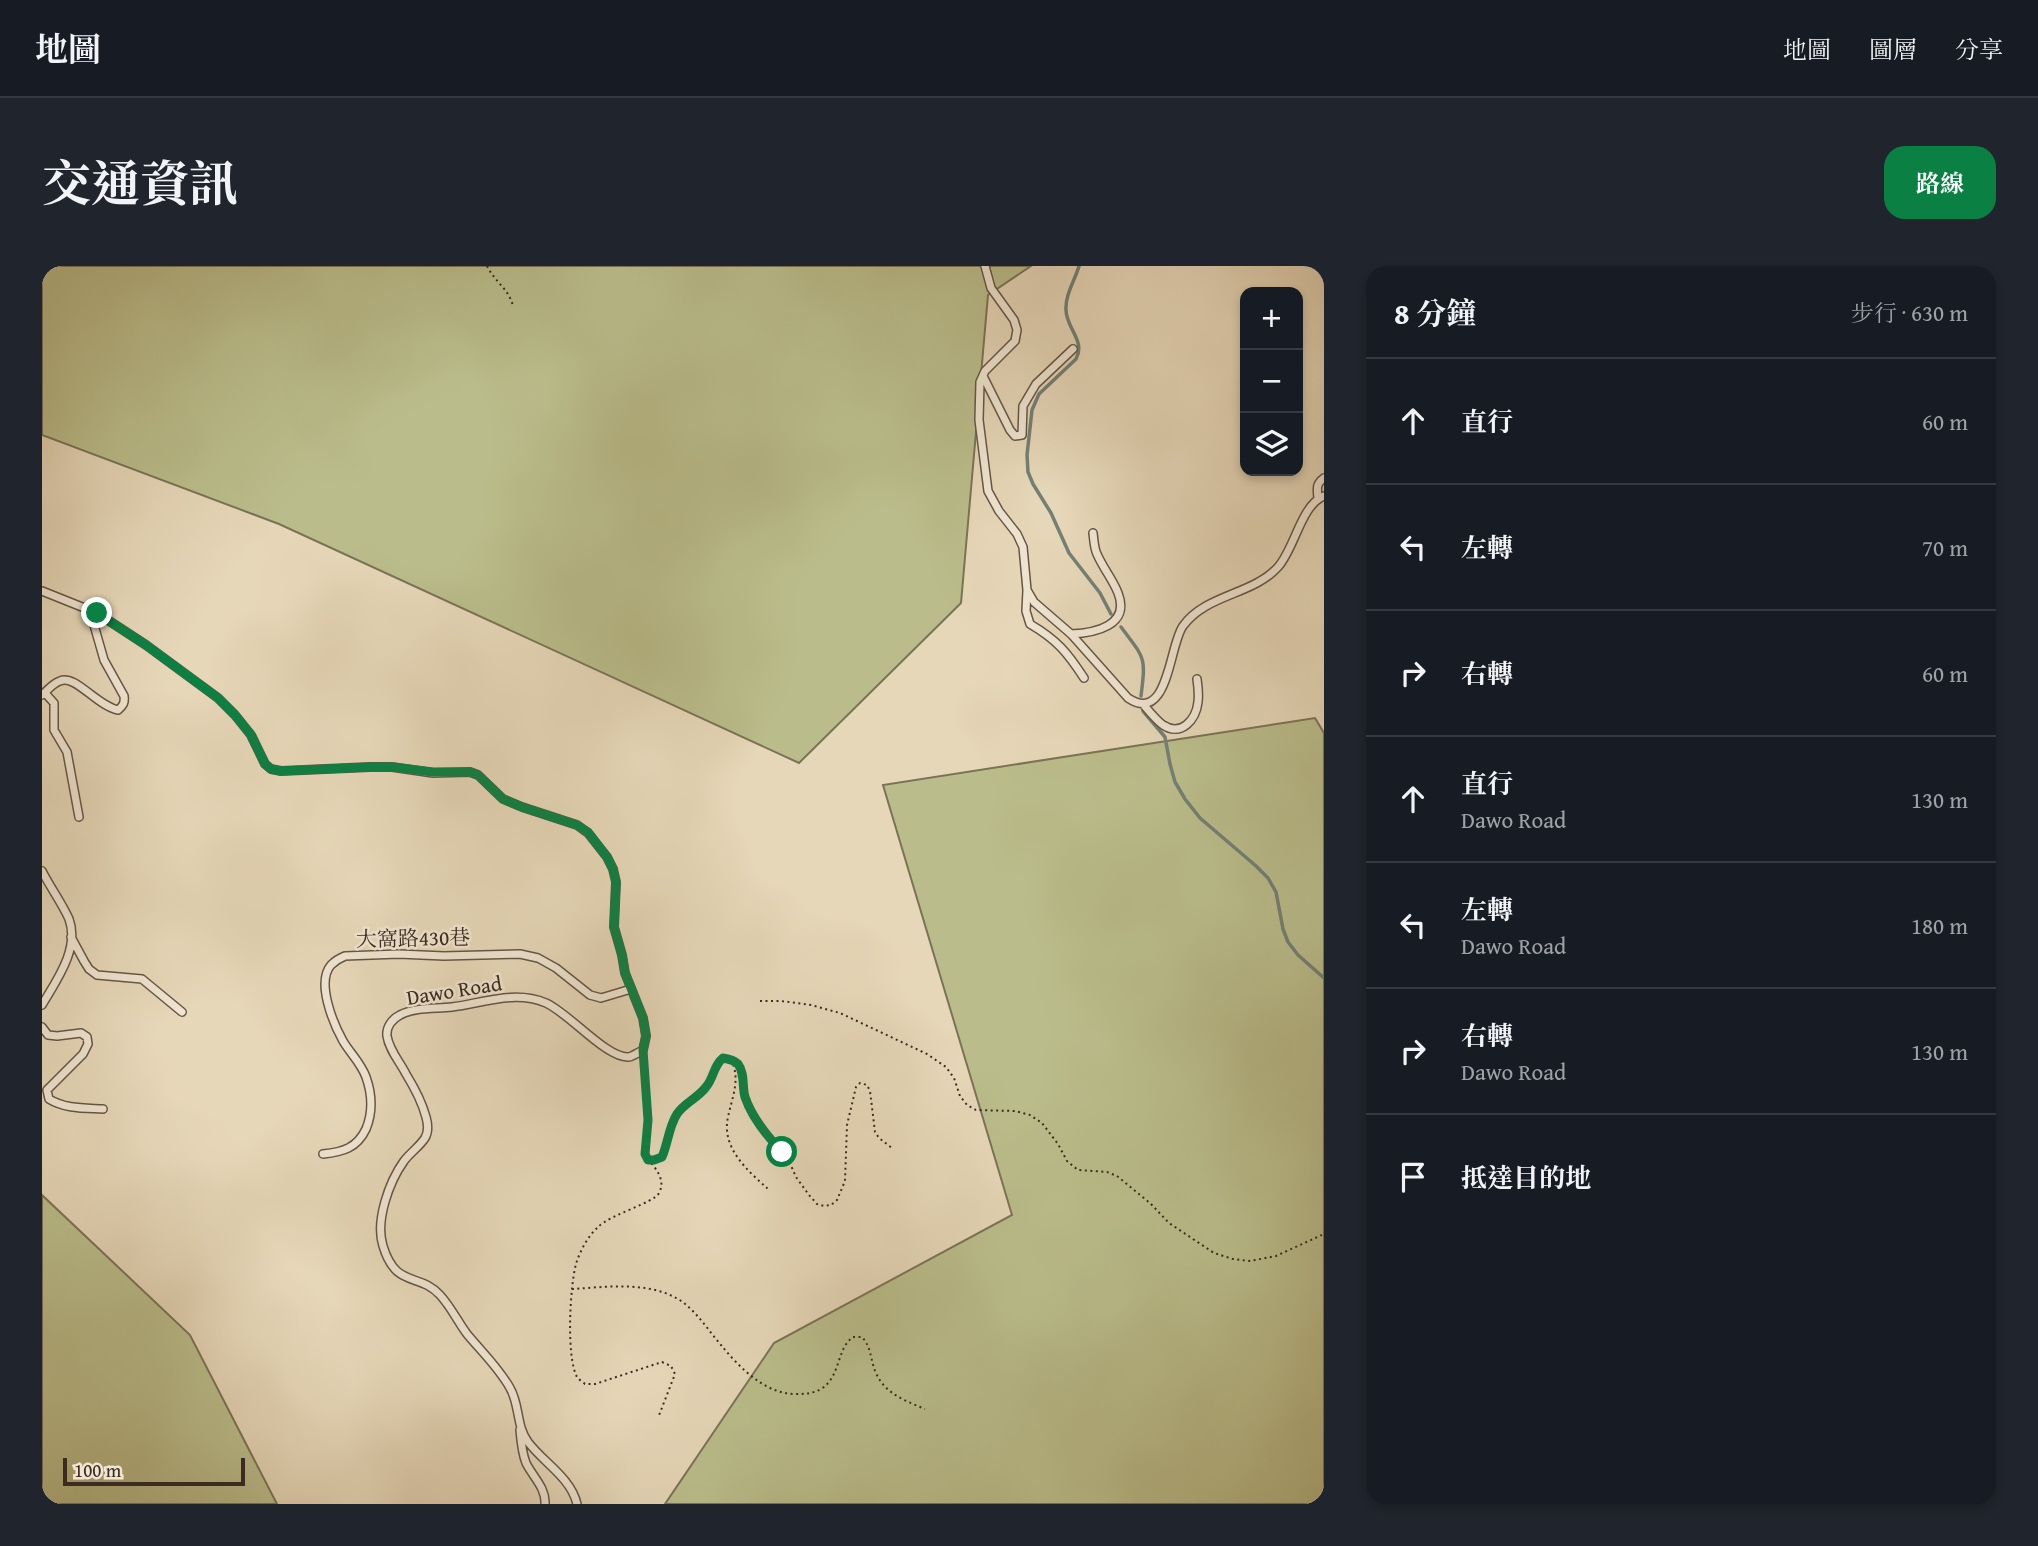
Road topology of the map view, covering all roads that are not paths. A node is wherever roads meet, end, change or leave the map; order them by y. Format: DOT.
graph roads {
  1 [pos="985,266"];
  2 [pos="1073,349"];
  3 [pos="982,376"];
  4 [pos="1324,478"];
  5 [pos="1321,497"];
  6 [pos="1093,533"];
  7 [pos="1027,590"];
  8 [pos="42,591"];
  9 [pos="90,611"];
  10 [pos="1071,634"];
  11 [pos="1084,678"];
  12 [pos="1197,679"];
  13 [pos="43,694"];
  14 [pos="1145,703"];
  15 [pos="79,817"];
  16 [pos="42,872"];
  17 [pos="71,936"];
  18 [pos="631,989"];
  19 [pos="42,1005"];
  20 [pos="182,1012"];
  21 [pos="42,1027"];
  22 [pos="45,1091"];
  23 [pos="103,1109"];
  24 [pos="323,1154"];
  25 [pos="520,1426"];
  26 [pos="545,1504"];
  27 [pos="577,1504"];
  1 -- 3 [label="lane"];
  2 -- 3 [label="lane"];
  3 -- 7 [label="lane"];
  4 -- 5 [label="lane"];
  5 -- 14 [label="lane"];
  6 -- 10 [label="lane"];
  7 -- 10 [label="lane"];
  7 -- 11 [label="lane"];
  8 -- 9 [label="lane"];
  9 -- 13 [label="lane"];
  9 -- 18 [label="lane"];
  10 -- 14 [label="lane"];
  12 -- 14 [label="lane"];
  13 -- 15 [label="lane"];
  16 -- 17 [label="lane"];
  17 -- 19 [label="lane"];
  17 -- 20 [label="lane"];
  18 -- 24 [label="lane, 大窩路430巷"];
  18 -- 25 [label="lane, Dawo Road"];
  21 -- 22 [label="lane"];
  22 -- 23 [label="lane"];
  25 -- 26 [label="lane"];
  25 -- 27 [label="lane, Dawo Road"];
}
